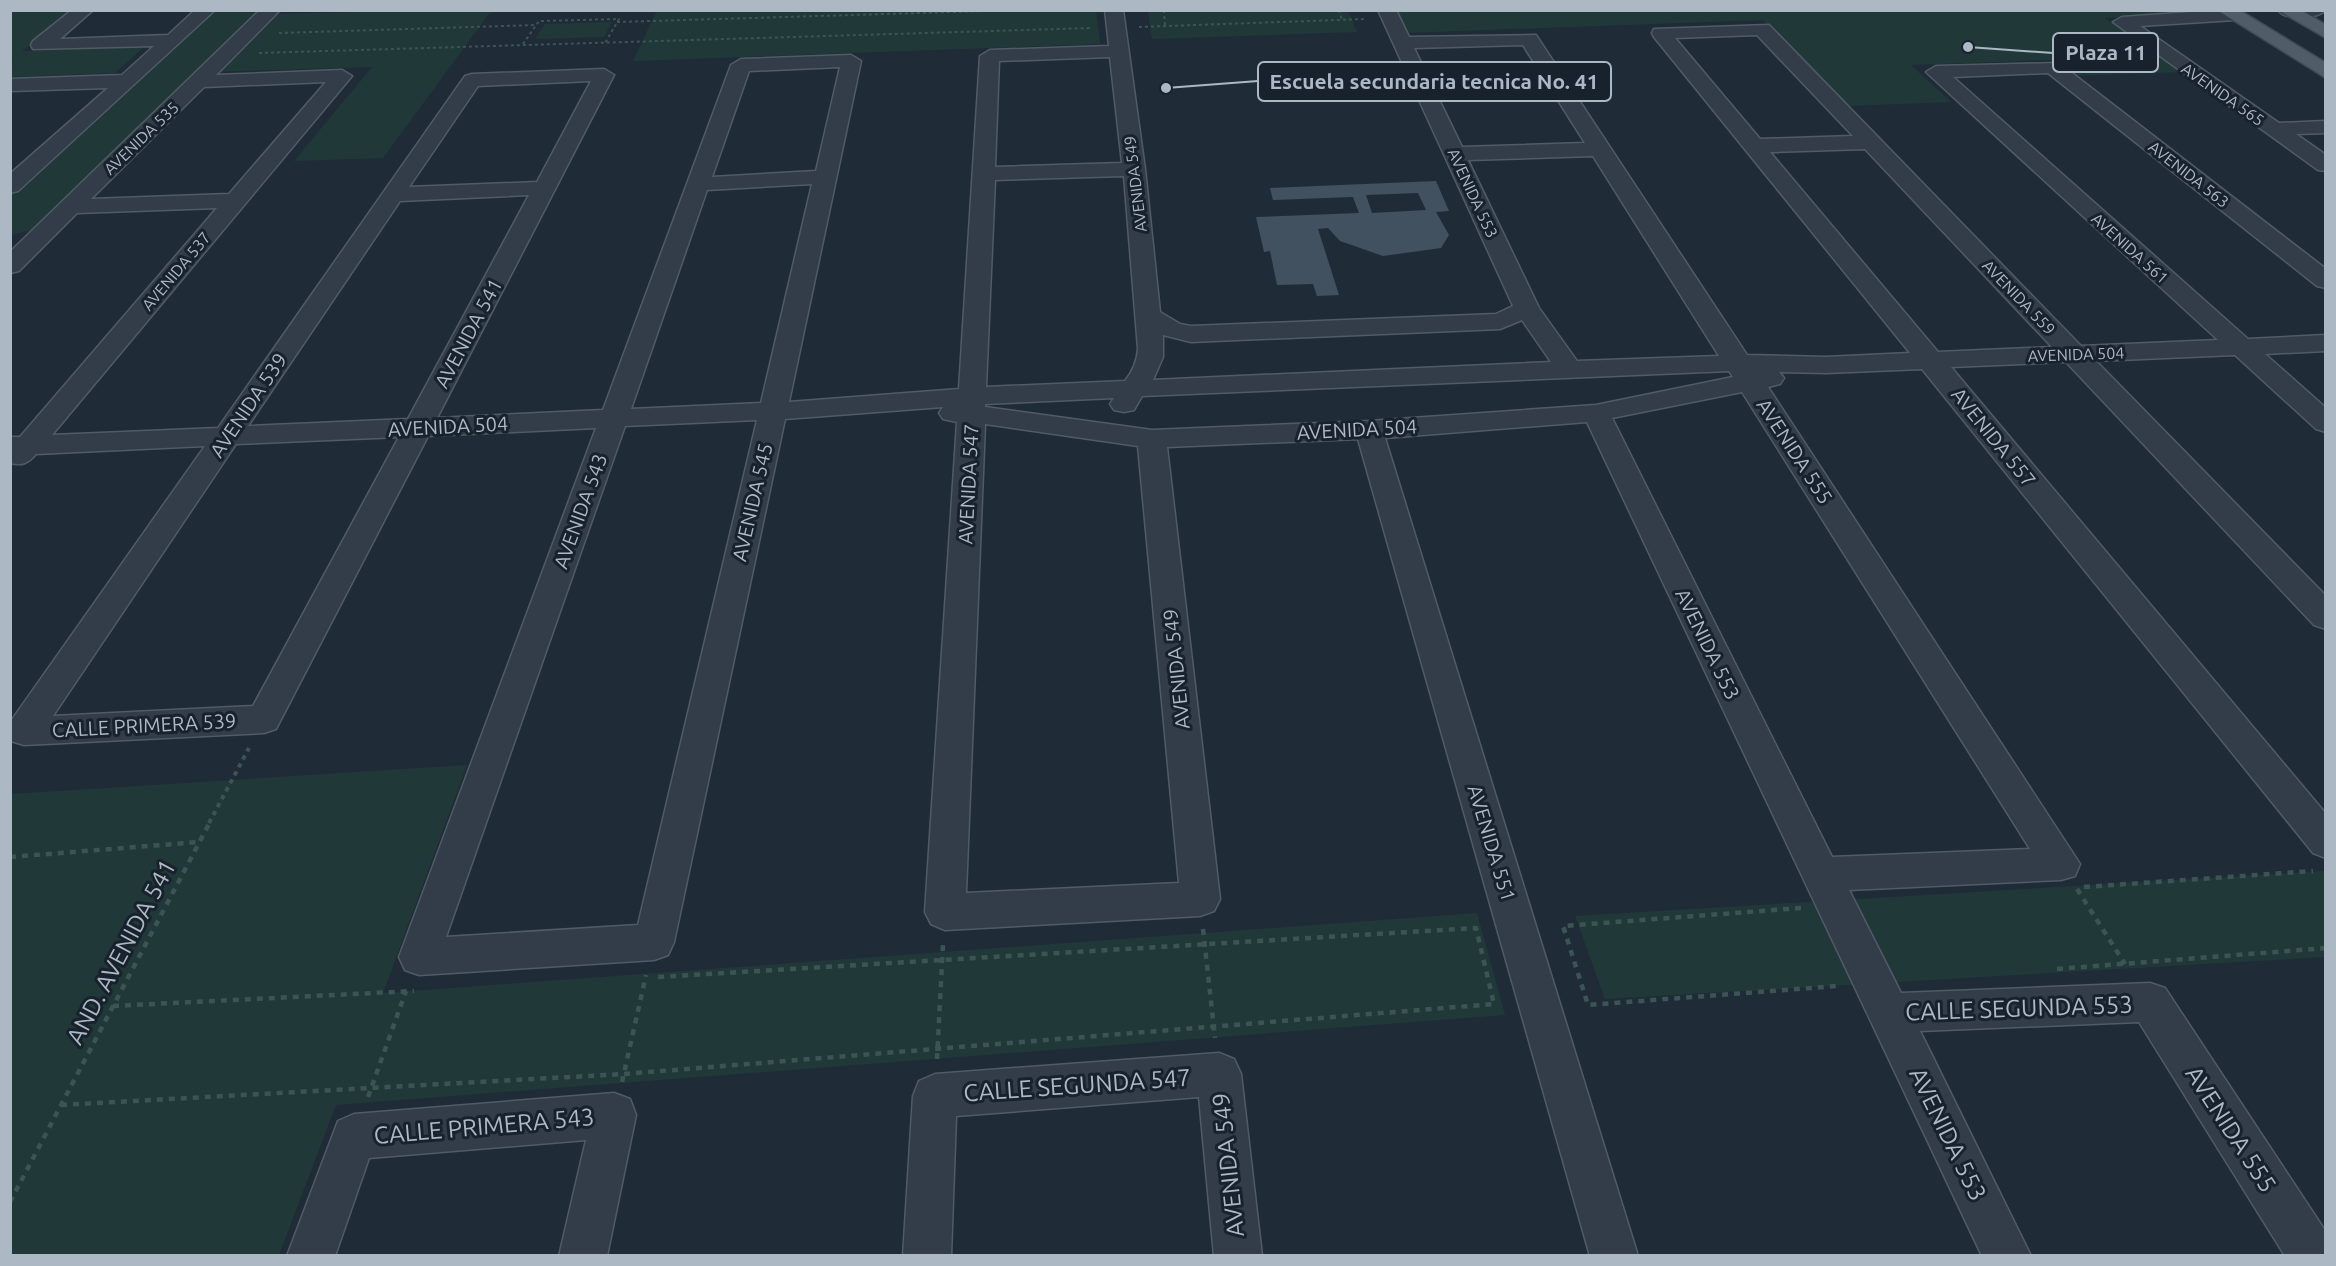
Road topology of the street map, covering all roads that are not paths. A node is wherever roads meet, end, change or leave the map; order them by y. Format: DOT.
graph roads {
  1 [pos="84,10"];
  2 [pos="206,10"];
  3 [pos="271,10"];
  4 [pos="1114,10"];
  5 [pos="1388,10"];
  6 [pos="2317,10"];
  7 [pos="2288,11"];
  8 [pos="2231,13"];
  9 [pos="1762,29"];
  10 [pos="2325,33"];
  11 [pos="173,40"];
  12 [pos="1403,43"];
  13 [pos="1119,51"];
  14 [pos="851,62"];
  15 [pos="2052,67"];
  16 [pos="2325,72"];
  17 [pos="604,75"];
  18 [pos="128,81"];
  19 [pos="200,81"];
  20 [pos="10,85"];
  21 [pos="2325,126"];
  22 [pos="2273,129"];
  23 [pos="1870,142"];
  24 [pos="1754,146"];
  25 [pos="1600,149"];
  26 [pos="1455,154"];
  27 [pos="2325,165"];
  28 [pos="1134,169"];
  29 [pos="984,174"];
  30 [pos="825,177"];
  31 [pos="698,184"];
  32 [pos="10,186"];
  33 [pos="544,188"];
  34 [pos="393,195"];
  35 [pos="236,201"];
  36 [pos="72,206"];
  37 [pos="36,242"];
  38 [pos="10,243"];
  39 [pos="10,266"];
  40 [pos="2325,281"];
  41 [pos="1527,309"];
  42 [pos="1149,316"];
  43 [pos="2325,343"];
  44 [pos="2238,347"];
  45 [pos="2074,354"];
  46 [pos="1929,359"];
  47 [pos="1569,369"];
  48 [pos="1745,373"];
  49 [pos="1132,389"];
  50 [pos="972,405"];
  51 [pos="773,411"];
  52 [pos="1596,413"];
  53 [pos="614,418"];
  54 [pos="2325,423"];
  55 [pos="418,427"];
  56 [pos="1369,430"];
  57 [pos="228,436"];
  58 [pos="1152,439"];
  59 [pos="16,452"];
  60 [pos="2325,616"];
  61 [pos="264,719"];
  62 [pos="24,731"];
  63 [pos="2325,842"];
  64 [pos="1821,874"];
  65 [pos="1200,899"];
  66 [pos="415,980"];
  67 [pos="2150,1002"];
  68 [pos="1889,1013"];
  69 [pos="1219,1074"];
  70 [pos="311,1256"];
  71 [pos="583,1256"];
  72 [pos="927,1256"];
  73 [pos="1238,1256"];
  74 [pos="1614,1256"];
  75 [pos="2007,1256"];
  76 [pos="2313,1256"];
  1 -- 11 [label="street"];
  2 -- 11 [label="street"];
  3 -- 19 [label="street, AVENIDA 535"];
  4 -- 13 [label="street, AVENIDA 549"];
  5 -- 12 [label="street, AVENIDA 553"];
  6 -- 7 [label="street"];
  7 -- 10 [label="main road"];
  8 -- 16 [label="main road"];
  8 -- 22 [label="street, AVENIDA 565"];
  9 -- 23 [label="street, AVENIDA 559"];
  9 -- 24 [label="street, AVENIDA 557"];
  11 -- 18 [label="street"];
  12 -- 25 [label="street, AVENIDA 555"];
  12 -- 26 [label="street, AVENIDA 553"];
  13 -- 28 [label="street, AVENIDA 549"];
  13 -- 29 [label="street, AVENIDA 547"];
  14 -- 30 [label="street, AVENIDA 545"];
  14 -- 31 [label="street, AVENIDA 543"];
  15 -- 40 [label="street, AVENIDA 563"];
  15 -- 44 [label="street, AVENIDA 561"];
  17 -- 33 [label="street, AVENIDA 541"];
  17 -- 34 [label="street, AVENIDA 539"];
  18 -- 20 [label="street"];
  18 -- 32 [label="street"];
  19 -- 35 [label="street, AVENIDA 537"];
  19 -- 36 [label="street, AVENIDA 535"];
  21 -- 22 [label="street"];
  22 -- 27 [label="street, AVENIDA 565"];
  23 -- 24 [label="street"];
  23 -- 45 [label="street, AVENIDA 559"];
  24 -- 46 [label="street, AVENIDA 557"];
  25 -- 26 [label="street"];
  25 -- 48 [label="street, AVENIDA 555"];
  26 -- 41 [label="street, AVENIDA 553"];
  28 -- 29 [label="street"];
  28 -- 42 [label="street, AVENIDA 549"];
  29 -- 50 [label="street, AVENIDA 547"];
  30 -- 31 [label="street"];
  30 -- 51 [label="street, AVENIDA 545"];
  31 -- 53 [label="street, AVENIDA 543"];
  33 -- 34 [label="street"];
  33 -- 55 [label="street, AVENIDA 541"];
  34 -- 57 [label="street, AVENIDA 539"];
  35 -- 36 [label="street"];
  35 -- 59 [label="street, AVENIDA 537"];
  36 -- 37 [label="street, AVENIDA 535"];
  37 -- 38 [label="street"];
  37 -- 39 [label="street, AVENIDA 535"];
  41 -- 42 [label="street"];
  41 -- 47 [label="street, AVENIDA 553"];
  42 -- 49 [label="street, AVENIDA 549"];
  43 -- 44 [label="street, AVENIDA 504"];
  44 -- 45 [label="street, AVENIDA 504"];
  44 -- 54 [label="street, AVENIDA 561"];
  45 -- 46 [label="street, AVENIDA 504"];
  45 -- 60 [label="street, AVENIDA 559"];
  46 -- 48 [label="street, AVENIDA 504"];
  46 -- 63 [label="street, AVENIDA 557"];
  47 -- 48 [label="street, AVENIDA 504"];
  47 -- 49 [label="street, AVENIDA 504"];
  47 -- 52 [label="street"];
  48 -- 52 [label="street, AVENIDA 504"];
  48 -- 64 [label="street, AVENIDA 555"];
  49 -- 50 [label="street, AVENIDA 504"];
  49 -- 58 [label="street"];
  50 -- 51 [label="street, AVENIDA 504"];
  50 -- 58 [label="street, AVENIDA 504"];
  50 -- 65 [label="street, AVENIDA 547"];
  51 -- 53 [label="street, AVENIDA 504"];
  51 -- 66 [label="street, AVENIDA 545"];
  52 -- 56 [label="street, AVENIDA 504"];
  52 -- 64 [label="street, AVENIDA 553"];
  53 -- 55 [label="street, AVENIDA 504"];
  53 -- 66 [label="street, AVENIDA 543"];
  55 -- 57 [label="street, AVENIDA 504"];
  55 -- 61 [label="street, AVENIDA 541"];
  56 -- 58 [label="street, AVENIDA 504"];
  56 -- 74 [label="street, AVENIDA 551"];
  57 -- 59 [label="street, AVENIDA 504"];
  57 -- 62 [label="street, AVENIDA 539"];
  58 -- 65 [label="street, AVENIDA 549"];
  61 -- 62 [label="street, CALLE PRIMERA 539"];
  64 -- 68 [label="street, AVENIDA 553"];
  67 -- 68 [label="street, CALLE SEGUNDA 553"];
  67 -- 76 [label="street, AVENIDA 555"];
  68 -- 75 [label="street, AVENIDA 553"];
  69 -- 72 [label="street, CALLE SEGUNDA 547"];
  69 -- 73 [label="street, AVENIDA 549"];
  70 -- 71 [label="street, CALLE PRIMERA 543"];
}
